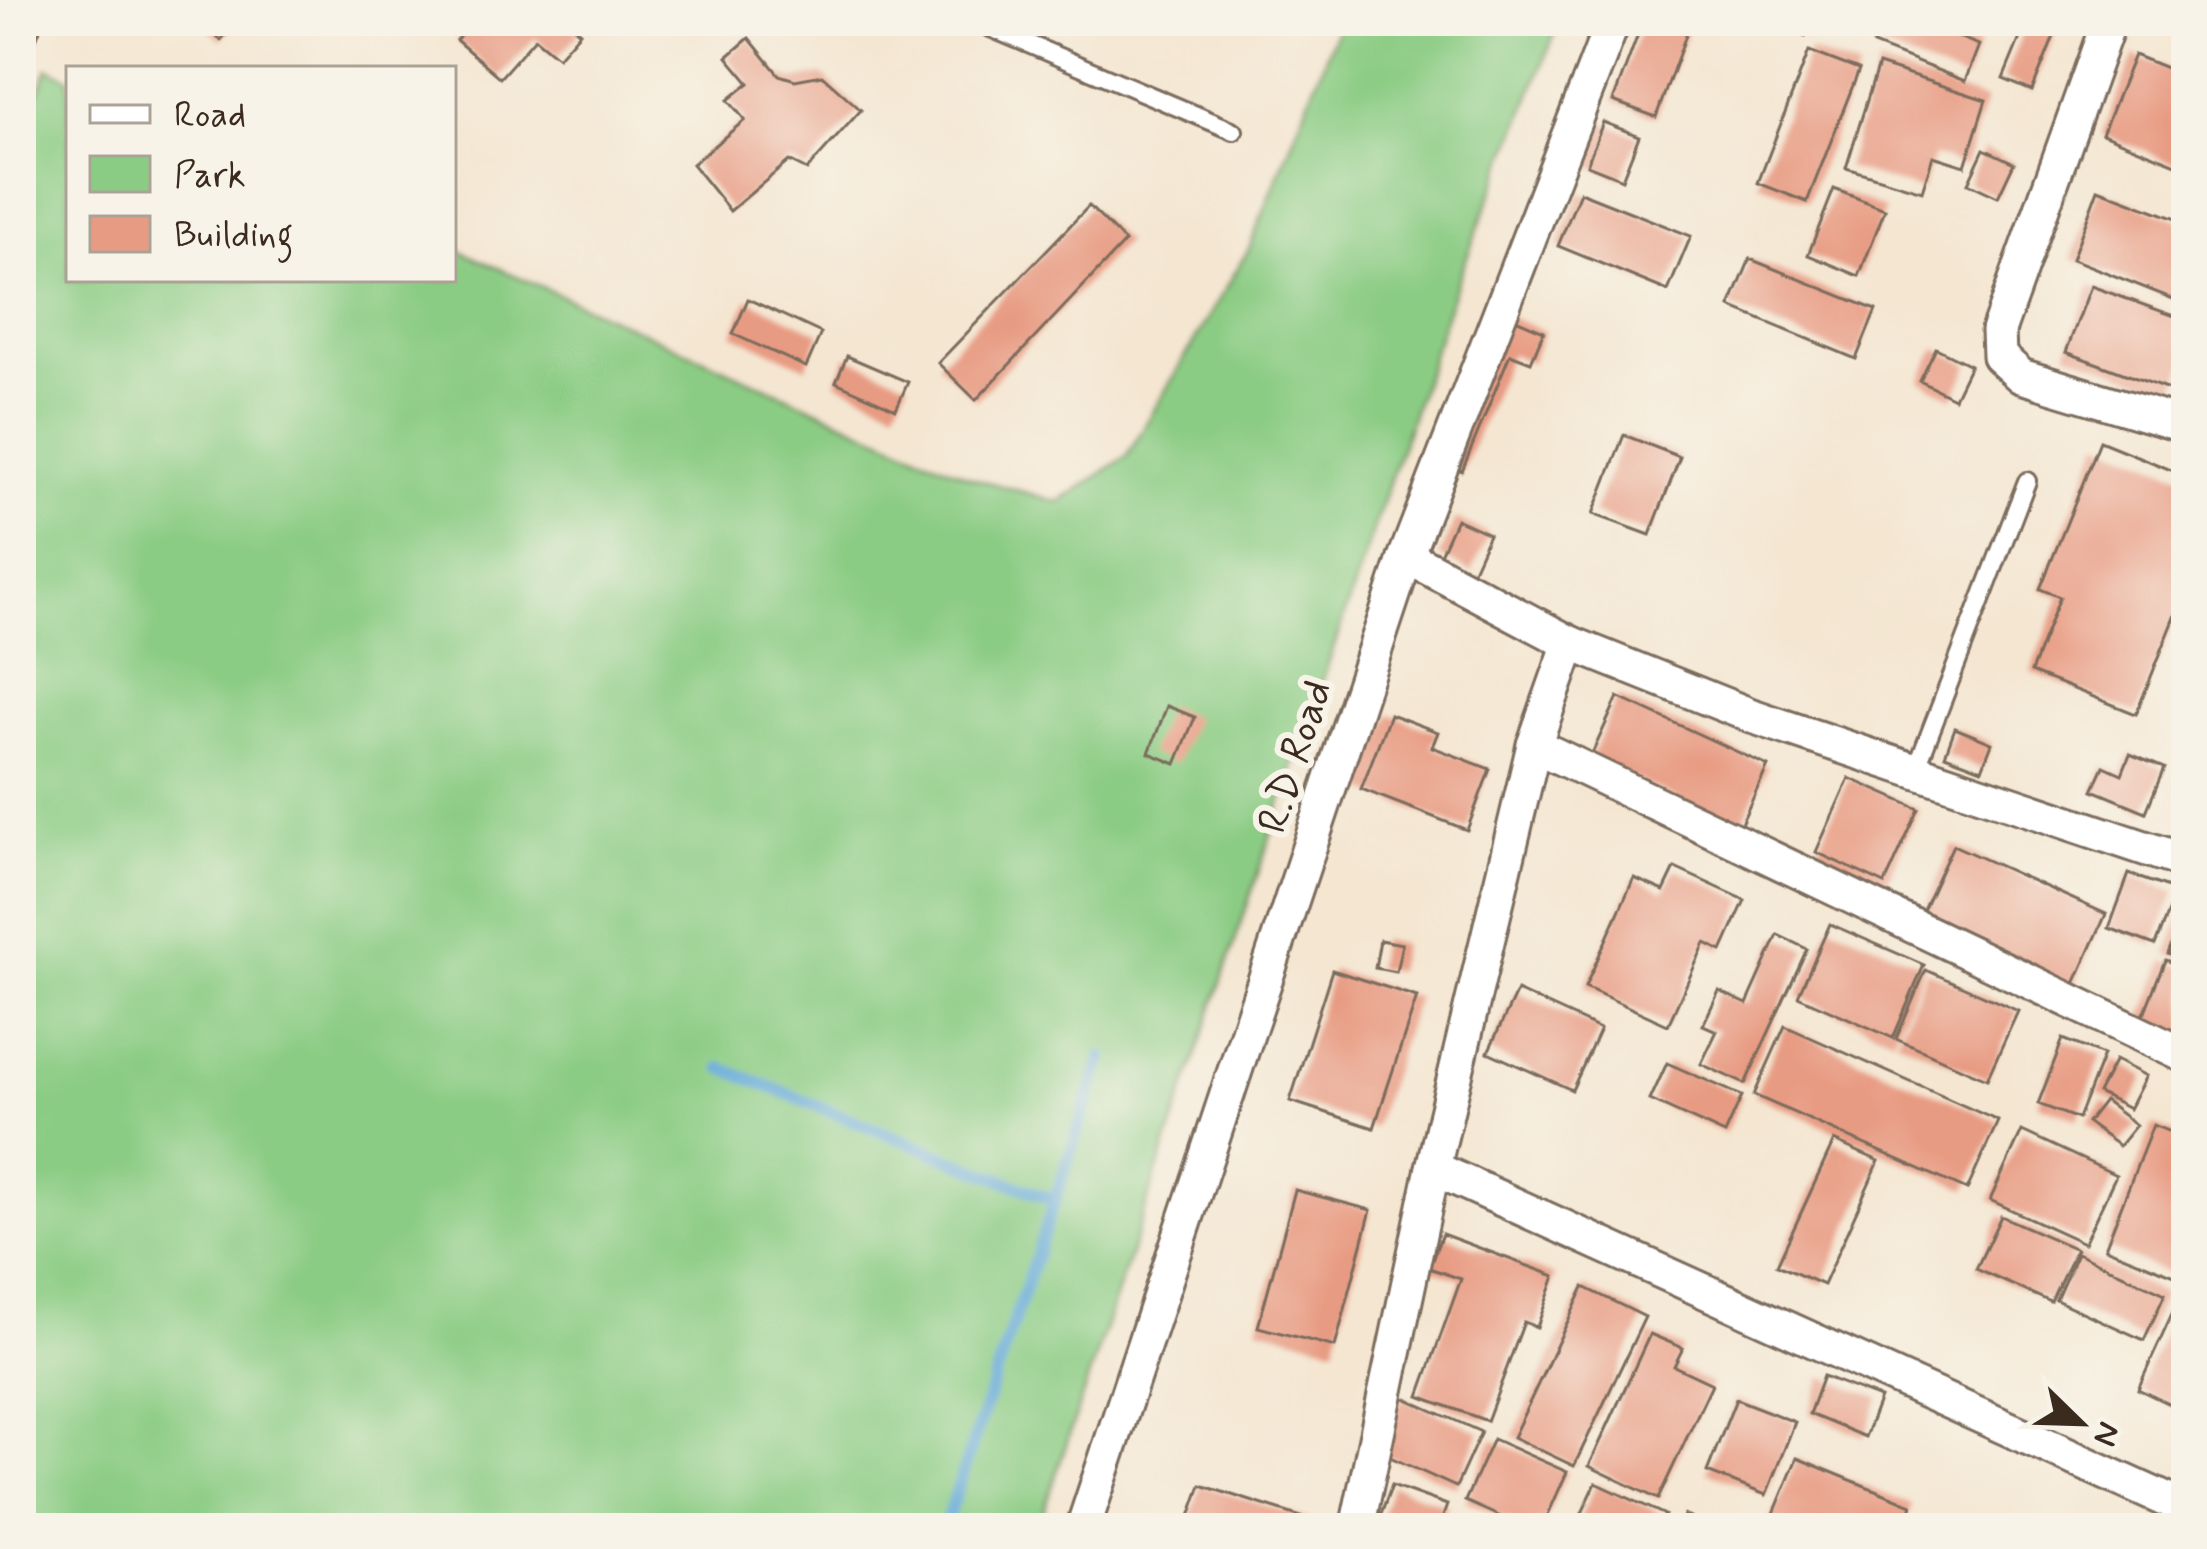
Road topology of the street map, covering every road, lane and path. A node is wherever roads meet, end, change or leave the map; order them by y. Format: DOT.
graph roads {
  1 [pos="33,21"];
  2 [pos="974,21"];
  3 [pos="1613,21"];
  4 [pos="2109,21"];
  5 [pos="21,53"];
  6 [pos="1234,131"];
  7 [pos="2186,426"];
  8 [pos="2027,481"];
  9 [pos="1406,556"];
  10 [pos="1570,643"];
  11 [pos="1534,745"];
  12 [pos="1915,773"];
  13 [pos="2186,862"];
  14 [pos="2186,1056"];
  15 [pos="1432,1168"];
  16 [pos="2186,1509"];
  17 [pos="1083,1528"];
  18 [pos="1357,1528"];
  1 -- 5 [label="lane"];
  2 -- 6 [label="lane"];
  3 -- 9 [label="street, R.D Road"];
  4 -- 7 [label="street"];
  8 -- 12 [label="lane"];
  9 -- 10 [label="street"];
  9 -- 17 [label="street, R.D Road"];
  10 -- 11 [label="street"];
  10 -- 12 [label="street"];
  11 -- 14 [label="street"];
  11 -- 15 [label="street"];
  12 -- 13 [label="street"];
  15 -- 16 [label="street"];
  15 -- 18 [label="street"];
}
